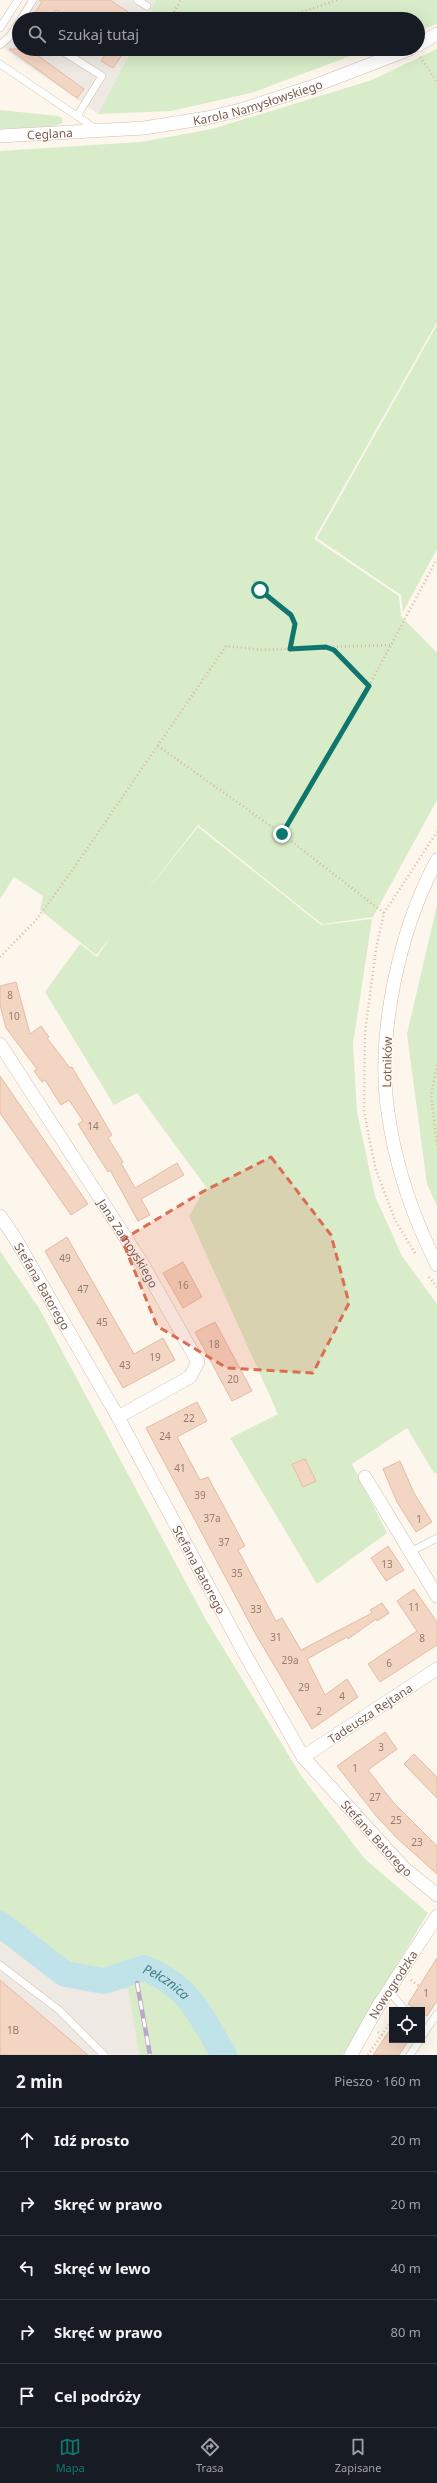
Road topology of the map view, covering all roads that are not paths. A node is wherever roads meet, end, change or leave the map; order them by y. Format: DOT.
graph roads {
  1 [pos="18,0"];
  2 [pos="33,0"];
  3 [pos="137,0"];
  4 [pos="147,6"];
  5 [pos="25,12"];
  6 [pos="0,28"];
  7 [pos="12,33"];
  8 [pos="437,34"];
  9 [pos="425,43"];
  10 [pos="0,45"];
  11 [pos="70,56"];
  12 [pos="399,56"];
  13 [pos="0,64"];
  14 [pos="77,116"];
  15 [pos="99,131"];
  16 [pos="0,136"];
  17 [pos="437,860"];
  18 [pos="0,1044"];
  19 [pos="0,1216"];
  20 [pos="437,1265"];
  21 [pos="118,1417"];
  22 [pos="365,1477"];
  23 [pos="437,1538"];
  24 [pos="410,1552"];
  25 [pos="437,1596"];
  26 [pos="437,1669"];
  27 [pos="303,1757"];
  28 [pos="437,1895"];
  29 [pos="437,1916"];
  30 [pos="0,1965"];
  31 [pos="389,1990"];
  32 [pos="403,2007"];
  33 [pos="437,2014"];
  34 [pos="425,2024"];
  35 [pos="418,2043"];
  36 [pos="355,2053"];
  37 [pos="104,2055"];
  38 [pos="410,2055"];
  1 -- 6 [label="lane"];
  2 -- 5 [label="lane"];
  3 -- 4 [label="lane"];
  7 -- 10 [label="lane"];
  8 -- 9 [label="street, Karola Namysłowskiego"];
  11 -- 14 [label="lane"];
  12 -- 15 [label="street, Karola Namysłowskiego"];
  13 -- 14 [label="lane"];
  14 -- 15 [label="lane"];
  15 -- 16 [label="street, Ceglana"];
  17 -- 20 [label="street, Lotników"];
  18 -- 21 [label="street, Jana Zamoyskiego"];
  19 -- 21 [label="street, Stefana Batorego"];
  21 -- 27 [label="street, Stefana Batorego"];
  22 -- 24 [label="street"];
  23 -- 24 [label="lane"];
  24 -- 25 [label="street"];
  26 -- 27 [label="street, Tadeusza Rejtana"];
  27 -- 28 [label="street, Stefana Batorego"];
  29 -- 31 [label="street, Nowogrodzka"];
  30 -- 37 [label="lane"];
  31 -- 32 [label="lane"];
  31 -- 36 [label="street, Nowogrodzka"];
  33 -- 34 [label="lane"];
  35 -- 38 [label="lane"];
}
